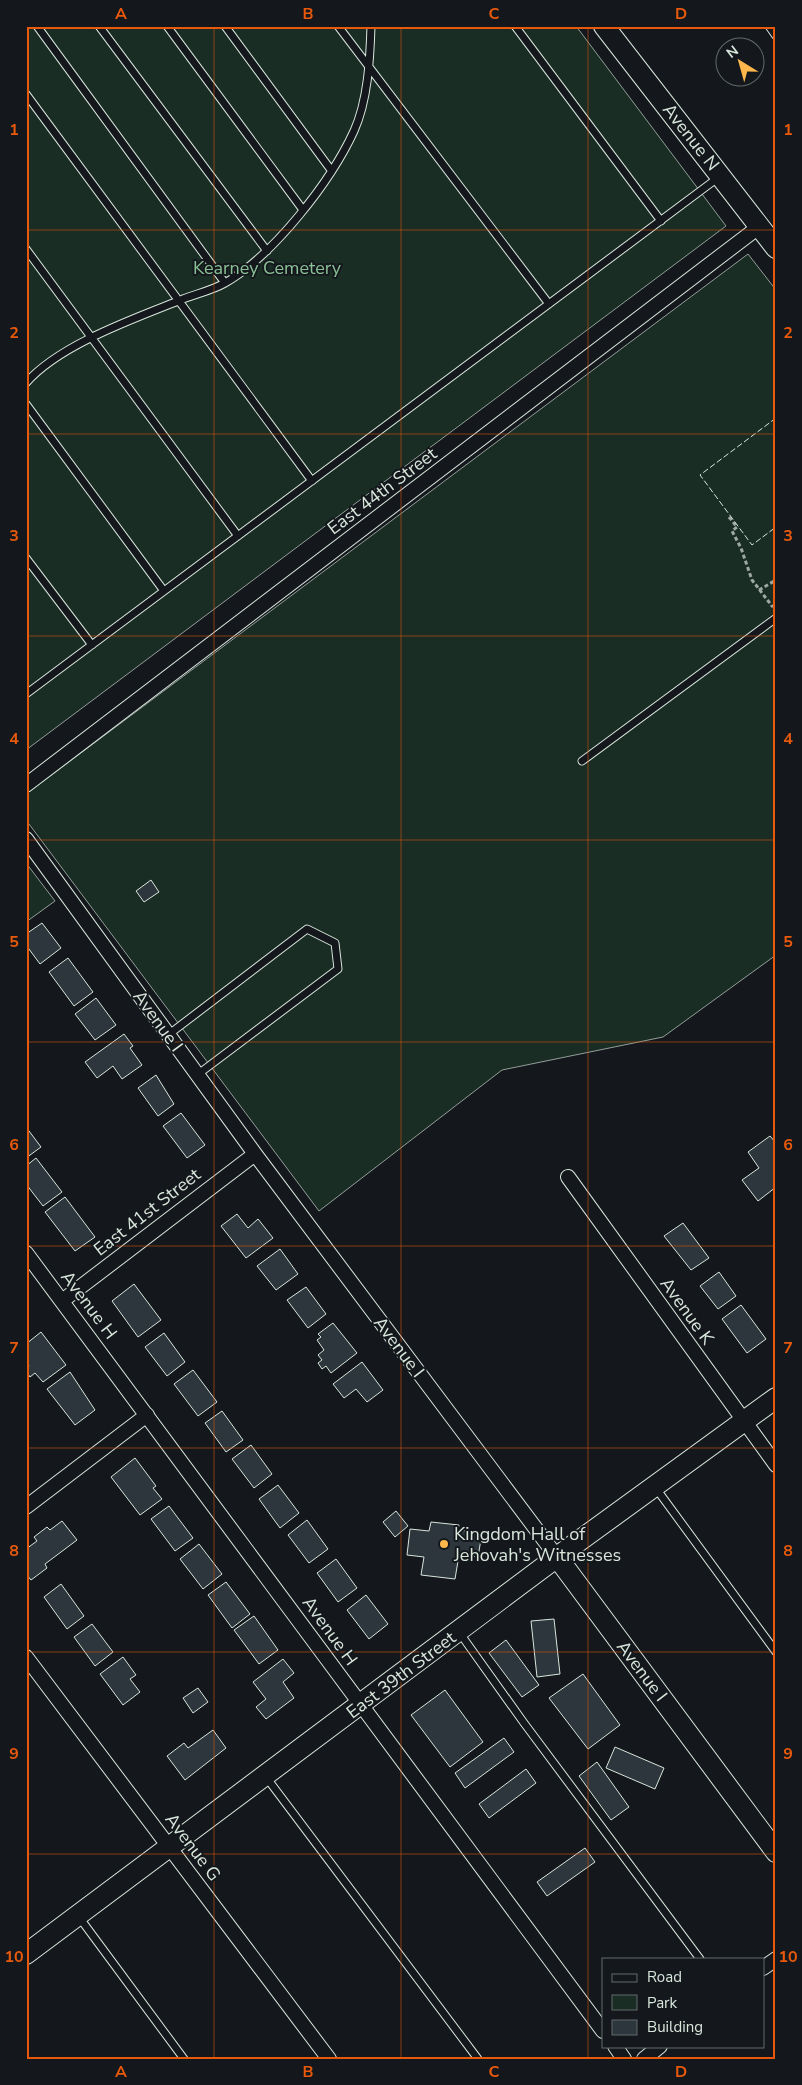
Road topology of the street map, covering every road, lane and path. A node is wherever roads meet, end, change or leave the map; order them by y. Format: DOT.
graph roads {
  1 [pos="37,26"];
  2 [pos="99,26"];
  3 [pos="167,26"];
  4 [pos="225,26"];
  5 [pos="338,26"];
  6 [pos="371,26"];
  7 [pos="515,26"];
  8 [pos="604,26"];
  9 [pos="769,26"];
  10 [pos="776,36"];
  11 [pos="370,70"];
  12 [pos="26,94"];
  13 [pos="332,170"];
  14 [pos="721,176"];
  15 [pos="303,210"];
  16 [pos="661,221"];
  17 [pos="760,226"];
  18 [pos="776,248"];
  19 [pos="26,249"];
  20 [pos="267,251"];
  21 [pos="225,283"];
  22 [pos="179,301"];
  23 [pos="549,304"];
  24 [pos="91,337"];
  25 [pos="26,383"];
  26 [pos="26,404"];
  27 [pos="312,481"];
  28 [pos="729,517"];
  29 [pos="238,536"];
  30 [pos="26,558"];
  31 [pos="776,580"];
  32 [pos="760,590"];
  33 [pos="164,591"];
  34 [pos="764,612"];
  35 [pos="776,618"];
  36 [pos="92,646"];
  37 [pos="26,694"];
  38 [pos="582,761"];
  39 [pos="26,785"];
  40 [pos="26,839"];
  41 [pos="168,1035"];
  42 [pos="197,1075"];
  43 [pos="255,1154"];
  44 [pos="568,1177"];
  45 [pos="26,1253"];
  46 [pos="62,1300"];
  47 [pos="776,1398"];
  48 [pos="147,1415"];
  49 [pos="743,1422"];
  50 [pos="776,1465"];
  51 [pos="654,1487"];
  52 [pos="26,1507"];
  53 [pos="557,1557"];
  54 [pos="458,1632"];
  55 [pos="776,1652"];
  56 [pos="26,1657"];
  57 [pos="360,1704"];
  58 [pos="266,1776"];
  59 [pos="169,1847"];
  60 [pos="776,1852"];
  61 [pos="77,1915"];
  62 [pos="26,1954"];
  63 [pos="699,1958"];
  64 [pos="776,1959"];
  65 [pos="764,1967"];
  66 [pos="602,2030"];
  67 [pos="616,2048"];
  68 [pos="658,2048"];
  69 [pos="184,2059"];
  70 [pos="329,2059"];
  71 [pos="478,2059"];
  72 [pos="624,2059"];
  73 [pos="644,2059"];
  1 -- 21 [label="lane"];
  2 -- 20 [label="lane"];
  3 -- 15 [label="lane"];
  4 -- 13 [label="lane"];
  5 -- 11 [label="lane"];
  6 -- 11 [label="lane"];
  7 -- 16 [label="lane"];
  8 -- 14 [label="main road, Avenue N"];
  9 -- 10 [label="lane"];
  11 -- 13 [label="lane"];
  11 -- 23 [label="lane"];
  12 -- 22 [label="lane"];
  13 -- 15 [label="lane"];
  14 -- 16 [label="lane"];
  14 -- 17 [label="main road, Avenue N"];
  15 -- 20 [label="lane"];
  16 -- 23 [label="lane"];
  17 -- 18 [label="main road, Avenue N"];
  17 -- 39 [label="street, East 44th Street"];
  19 -- 24 [label="lane"];
  20 -- 21 [label="lane"];
  21 -- 22 [label="lane"];
  22 -- 24 [label="lane"];
  22 -- 27 [label="lane"];
  23 -- 27 [label="lane"];
  24 -- 25 [label="lane"];
  24 -- 29 [label="lane"];
  26 -- 33 [label="lane"];
  27 -- 29 [label="lane"];
  28 -- 32 [label="path"];
  29 -- 33 [label="lane"];
  30 -- 36 [label="lane"];
  31 -- 32 [label="path"];
  32 -- 34 [label="path"];
  33 -- 36 [label="lane"];
  35 -- 38 [label="lane"];
  36 -- 37 [label="lane"];
  40 -- 41 [label="street, Avenue I"];
  41 -- 42 [label="street, Avenue I"];
  41 -- 42 [label="lane"];
  42 -- 43 [label="street, Avenue I"];
  43 -- 46 [label="street, East 41st Street"];
  43 -- 53 [label="street, Avenue I"];
  44 -- 49 [label="street, Avenue K"];
  45 -- 46 [label="street, Avenue H"];
  46 -- 48 [label="street, Avenue H"];
  47 -- 49 [label="main road, East 39th Street"];
  48 -- 52 [label="street"];
  48 -- 57 [label="street, Avenue H"];
  49 -- 50 [label="street, Avenue K"];
  49 -- 51 [label="main road, East 39th Street"];
  51 -- 53 [label="main road, East 39th Street"];
  51 -- 55 [label="lane"];
  53 -- 54 [label="main road, East 39th Street"];
  53 -- 60 [label="main road, Avenue I"];
  54 -- 57 [label="main road, East 39th Street"];
  54 -- 63 [label="lane"];
  56 -- 59 [label="street, Avenue G"];
  57 -- 58 [label="main road, East 39th Street"];
  57 -- 66 [label="street, Avenue H"];
  58 -- 59 [label="main road, East 39th Street"];
  58 -- 71 [label="lane"];
  59 -- 61 [label="main road, East 39th Street"];
  59 -- 70 [label="street, Avenue G"];
  61 -- 62 [label="main road, East 39th Street"];
  61 -- 69 [label="lane"];
  64 -- 65 [label="street"];
  67 -- 72 [label="street"];
  68 -- 73 [label="street"];
}
